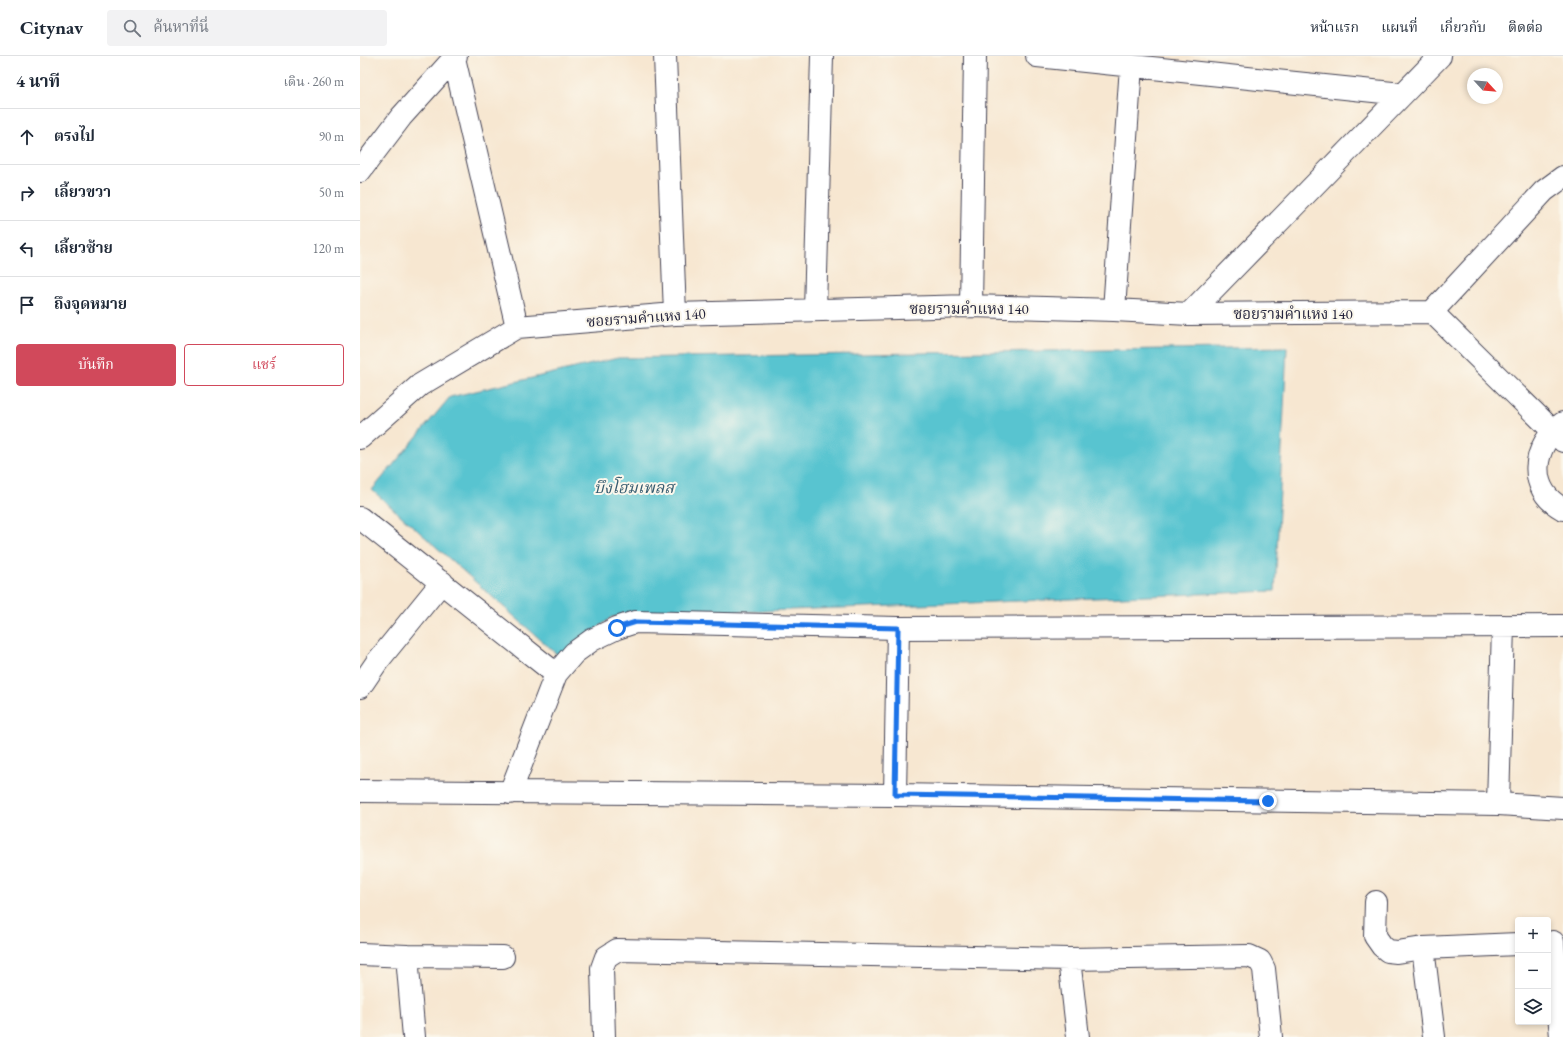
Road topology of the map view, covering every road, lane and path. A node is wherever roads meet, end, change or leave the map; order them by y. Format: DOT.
graph roads {
  1 [pos="665,56"];
  2 [pos="822,56"];
  3 [pos="975,56"];
  4 [pos="1037,56"];
  5 [pos="1440,56"];
  6 [pos="455,57"];
  7 [pos="1131,66"];
  8 [pos="1402,94"];
  9 [pos="360,171"];
  10 [pos="1563,177"];
  11 [pos="971,306"];
  12 [pos="815,310"];
  13 [pos="1114,310"];
  14 [pos="1432,312"];
  15 [pos="675,314"];
  16 [pos="1189,314"];
  17 [pos="517,327"];
  18 [pos="1559,432"];
  19 [pos="360,438"];
  20 [pos="1563,509"];
  21 [pos="360,518"];
  22 [pos="442,582"];
  23 [pos="1503,626"];
  24 [pos="1563,626"];
  25 [pos="898,628"];
  26 [pos="556,674"];
  27 [pos="360,687"];
  28 [pos="360,791"];
  29 [pos="510,793"];
  30 [pos="895,795"];
  31 [pos="1498,804"];
  32 [pos="1563,808"];
  33 [pos="1376,902"];
  34 [pos="1555,942"];
  35 [pos="1515,944"];
  36 [pos="1423,948"];
  37 [pos="360,954"];
  38 [pos="406,956"];
  39 [pos="503,957"];
  40 [pos="1069,959"];
  41 [pos="414,1037"];
  42 [pos="604,1037"];
  43 [pos="1078,1037"];
  44 [pos="1271,1037"];
  45 [pos="1434,1037"];
  46 [pos="1561,1037"];
  1 -- 15 [label="street"];
  2 -- 12 [label="street"];
  3 -- 11 [label="street"];
  4 -- 7 [label="street"];
  5 -- 8 [label="street"];
  6 -- 9 [label="street"];
  6 -- 17 [label="street"];
  7 -- 8 [label="street"];
  7 -- 13 [label="street"];
  8 -- 16 [label="street"];
  10 -- 14 [label="street"];
  11 -- 12 [label="street, ซอยรามคำแหง 140"];
  11 -- 13 [label="street, ซอยรามคำแหง 140"];
  12 -- 15 [label="street, ซอยรามคำแหง 140"];
  13 -- 16 [label="street, ซอยรามคำแหง 140"];
  14 -- 16 [label="street, ซอยรามคำแหง 140"];
  14 -- 18 [label="street"];
  15 -- 17 [label="street, ซอยรามคำแหง 140"];
  17 -- 19 [label="street, ซอยรามคำแหง 140"];
  18 -- 20 [label="street"];
  21 -- 22 [label="street"];
  22 -- 26 [label="street"];
  22 -- 27 [label="street"];
  23 -- 24 [label="street"];
  23 -- 25 [label="street"];
  23 -- 31 [label="street"];
  25 -- 26 [label="street"];
  25 -- 30 [label="street"];
  26 -- 29 [label="street"];
  28 -- 29 [label="street"];
  29 -- 30 [label="street"];
  30 -- 31 [label="street"];
  31 -- 32 [label="street"];
  33 -- 36 [label="street"];
  34 -- 46 [label="street"];
  35 -- 36 [label="street"];
  36 -- 45 [label="street"];
  37 -- 38 [label="street"];
  38 -- 39 [label="street"];
  38 -- 41 [label="street"];
  40 -- 42 [label="street"];
  40 -- 43 [label="street"];
  40 -- 44 [label="street"];
}
